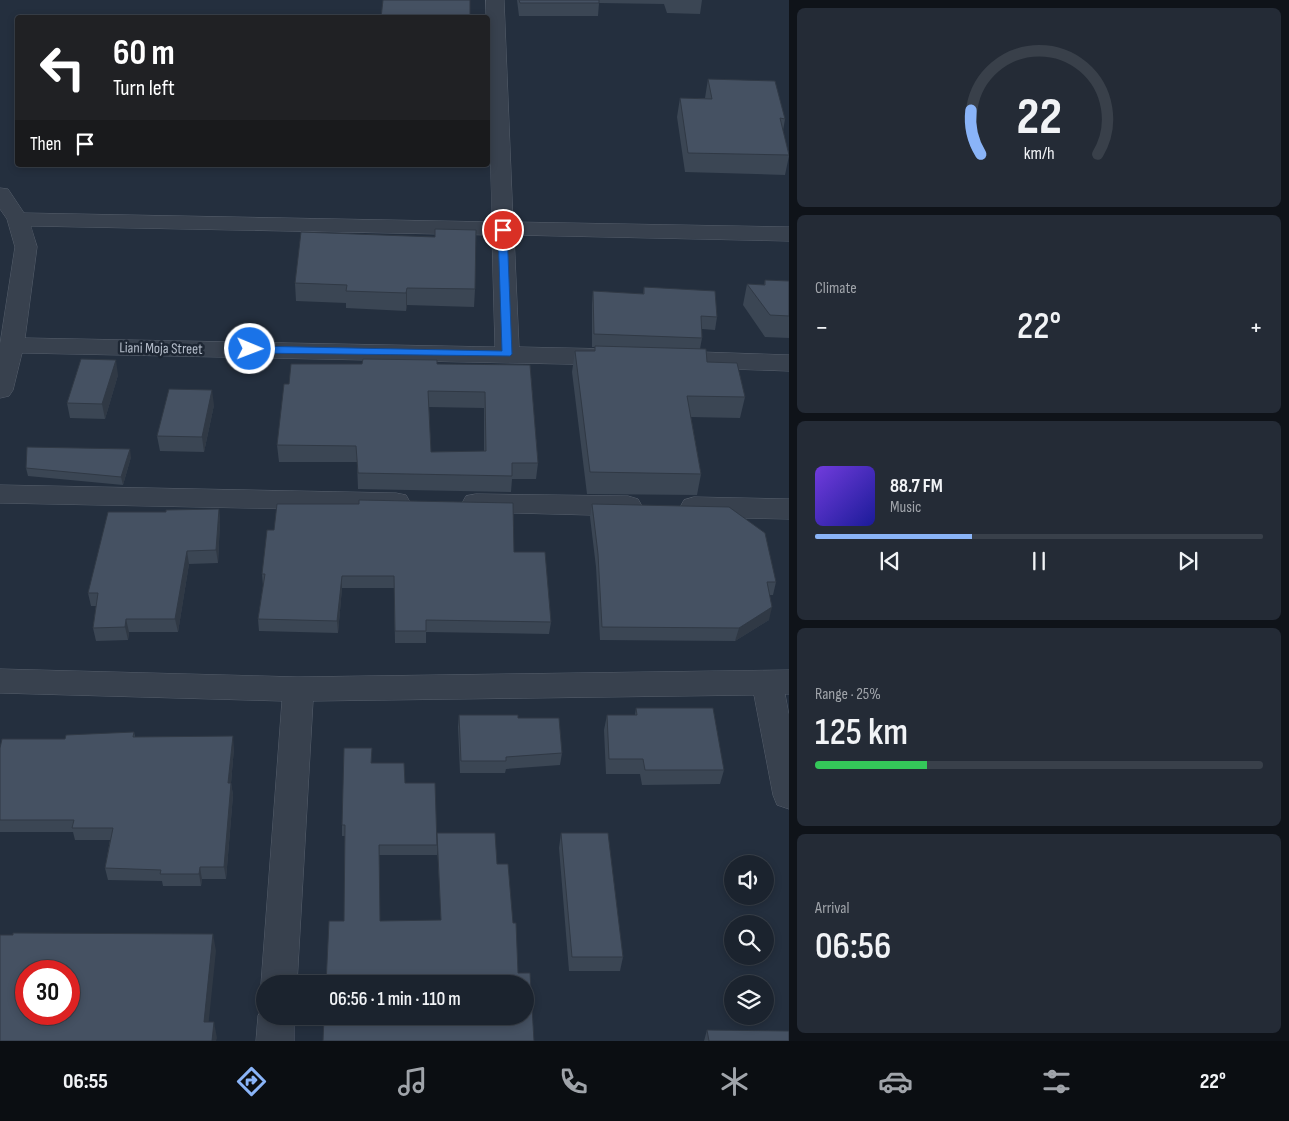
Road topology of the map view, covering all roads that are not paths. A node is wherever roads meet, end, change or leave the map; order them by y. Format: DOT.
graph roads {
  1 [pos="495,0"];
  2 [pos="0,194"];
  3 [pos="18,219"];
  4 [pos="503,230"];
  5 [pos="789,234"];
  6 [pos="12,345"];
  7 [pos="507,354"];
  8 [pos="789,363"];
  9 [pos="0,390"];
  10 [pos="0,494"];
  11 [pos="420,502"];
  12 [pos="449,503"];
  13 [pos="789,509"];
  14 [pos="0,681"];
  15 [pos="778,682"];
  16 [pos="298,689"];
  17 [pos="789,795"];
  18 [pos="279,975"];
  19 [pos="276,1025"];
  20 [pos="275,1041"];
  1 -- 4 [label="street"];
  2 -- 3 [label="street"];
  3 -- 4 [label="street"];
  3 -- 6 [label="street"];
  4 -- 5 [label="street"];
  4 -- 7 [label="street"];
  6 -- 7 [label="street, Liani Moja Street"];
  6 -- 9 [label="street"];
  7 -- 8 [label="street, Liani Moja Street"];
  10 -- 11 [label="street"];
  12 -- 13 [label="street"];
  14 -- 16 [label="street"];
  15 -- 16 [label="street"];
  15 -- 17 [label="street"];
  16 -- 18 [label="street"];
  19 -- 20 [label="street"];
}
